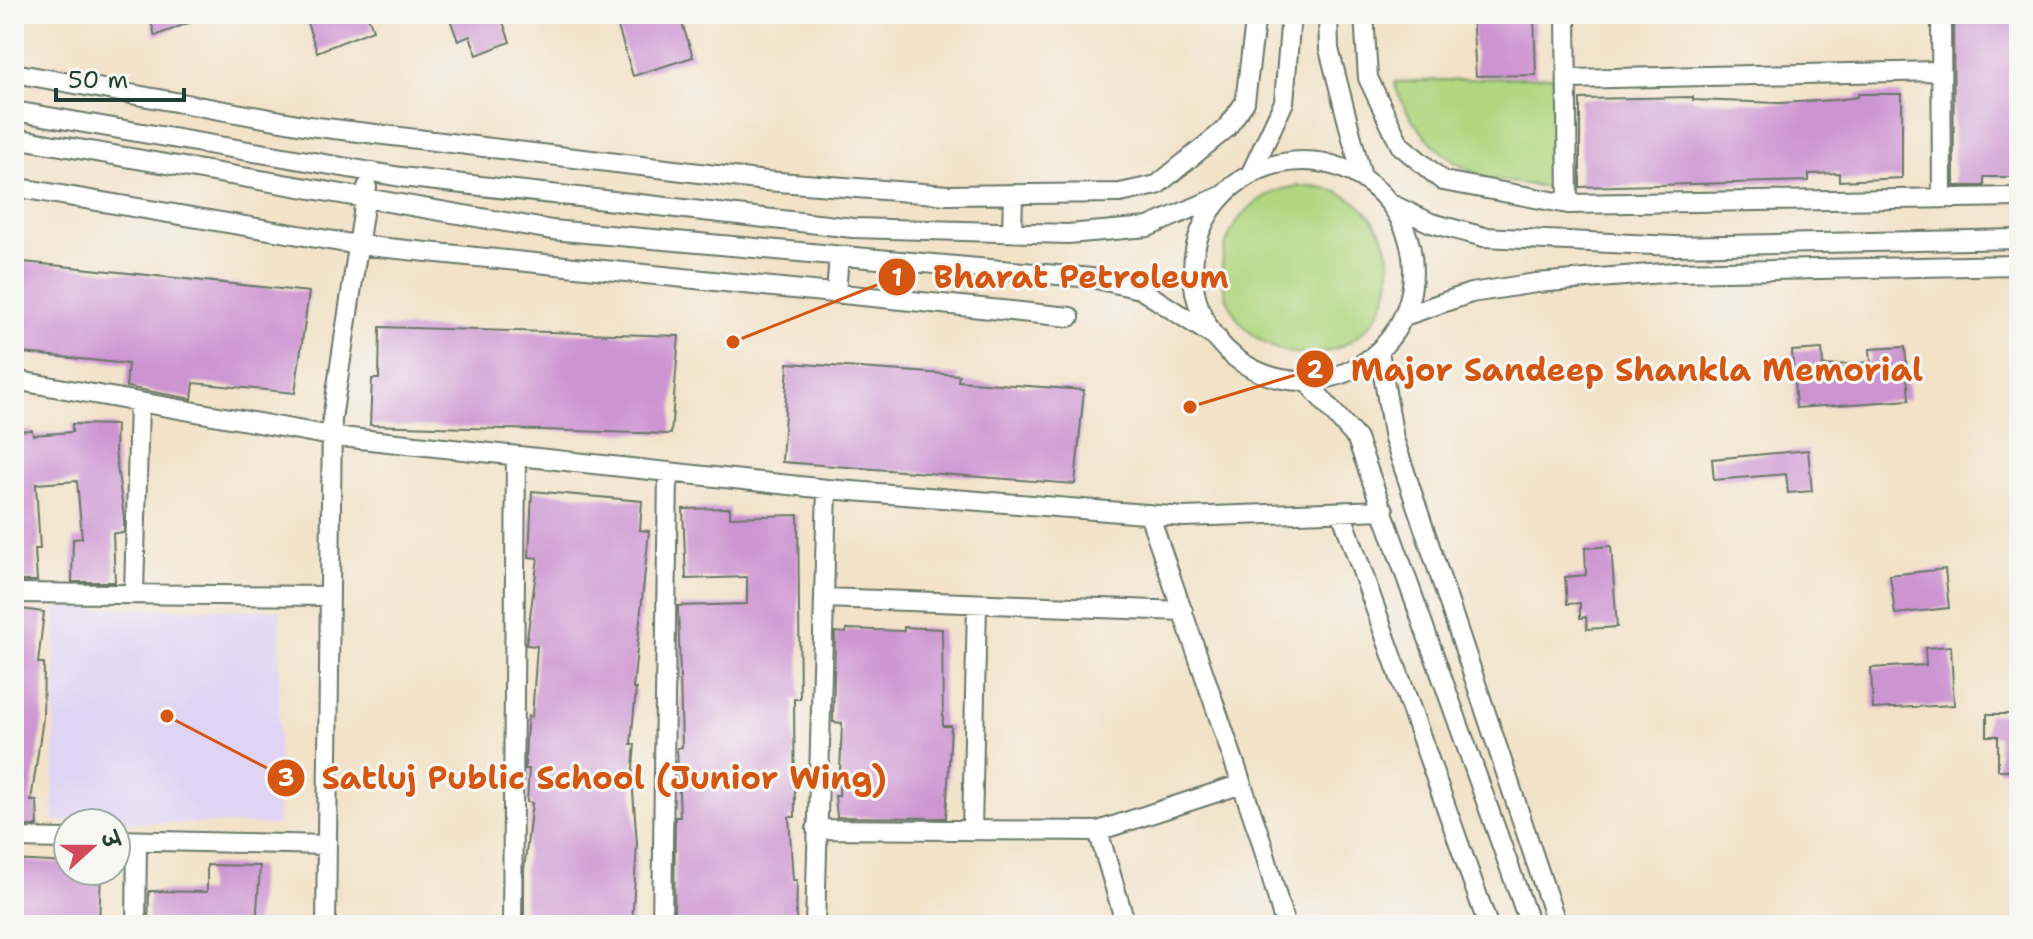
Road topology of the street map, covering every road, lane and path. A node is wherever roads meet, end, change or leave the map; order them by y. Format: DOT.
graph roads {
  1 [pos="1256,14"];
  2 [pos="1291,14"];
  3 [pos="1328,14"];
  4 [pos="1364,14"];
  5 [pos="1566,14"];
  6 [pos="1941,14"];
  7 [pos="1364,43"];
  8 [pos="1329,49"];
  9 [pos="1941,71"];
  10 [pos="14,73"];
  11 [pos="1567,79"];
  12 [pos="14,111"];
  13 [pos="14,138"];
  14 [pos="370,172"];
  15 [pos="1251,173"];
  16 [pos="1362,177"];
  17 [pos="14,187"];
  18 [pos="1013,196"];
  19 [pos="1221,196"];
  20 [pos="2019,197"];
  21 [pos="1942,198"];
  22 [pos="365,199"];
  23 [pos="1391,204"];
  24 [pos="1568,204"];
  25 [pos="1012,232"];
  26 [pos="2019,239"];
  27 [pos="358,245"];
  28 [pos="839,256"];
  29 [pos="2019,265"];
  30 [pos="836,293"];
  31 [pos="1404,316"];
  32 [pos="1070,317"];
  33 [pos="1218,339"];
  34 [pos="1379,351"];
  35 [pos="14,380"];
  36 [pos="1306,381"];
  37 [pos="139,403"];
  38 [pos="332,436"];
  39 [pos="516,456"];
  40 [pos="668,472"];
  41 [pos="827,489"];
  42 [pos="1384,510"];
  43 [pos="1341,512"];
  44 [pos="1149,514"];
  45 [pos="14,593"];
  46 [pos="134,594"];
  47 [pos="330,596"];
  48 [pos="824,598"];
  49 [pos="977,604"];
  50 [pos="1183,611"];
  51 [pos="1242,784"];
  52 [pos="816,829"];
  53 [pos="972,830"];
  54 [pos="1098,831"];
  55 [pos="14,838"];
  56 [pos="52,839"];
  57 [pos="132,841"];
  58 [pos="137,841"];
  59 [pos="327,845"];
  60 [pos="136,925"];
  61 [pos="326,925"];
  62 [pos="512,925"];
  63 [pos="662,925"];
  64 [pos="815,925"];
  65 [pos="1126,925"];
  66 [pos="1285,925"];
  67 [pos="1488,925"];
  68 [pos="1530,925"];
  69 [pos="1557,925"];
  1 -- 18 [label="street"];
  2 -- 15 [label="street"];
  3 -- 8 [label="street"];
  4 -- 7 [label="street"];
  5 -- 11 [label="street"];
  6 -- 9 [label="street"];
  7 -- 8 [label="street"];
  7 -- 24 [label="street"];
  8 -- 16 [label="street"];
  9 -- 11 [label="street"];
  9 -- 21 [label="street"];
  10 -- 18 [label="street"];
  11 -- 24 [label="street"];
  12 -- 14 [label="street"];
  13 -- 22 [label="street"];
  14 -- 22 [label="street"];
  14 -- 25 [label="street"];
  15 -- 16 [label="street"];
  15 -- 19 [label="street"];
  16 -- 23 [label="street"];
  17 -- 27 [label="street"];
  18 -- 25 [label="street"];
  19 -- 25 [label="street"];
  19 -- 33 [label="street"];
  20 -- 21 [label="street"];
  21 -- 24 [label="street"];
  22 -- 27 [label="street"];
  22 -- 28 [label="street"];
  23 -- 26 [label="street"];
  23 -- 31 [label="street"];
  27 -- 30 [label="street"];
  27 -- 38 [label="street"];
  28 -- 30 [label="street"];
  28 -- 33 [label="street"];
  29 -- 31 [label="street"];
  30 -- 32 [label="street"];
  31 -- 34 [label="street"];
  33 -- 36 [label="street"];
  34 -- 36 [label="street"];
  34 -- 69 [label="street"];
  35 -- 37 [label="street"];
  36 -- 42 [label="street"];
  37 -- 38 [label="street"];
  37 -- 46 [label="street"];
  38 -- 39 [label="street"];
  38 -- 47 [label="street"];
  39 -- 40 [label="street"];
  39 -- 62 [label="street"];
  40 -- 41 [label="street"];
  40 -- 63 [label="street"];
  41 -- 44 [label="street"];
  41 -- 48 [label="street"];
  42 -- 43 [label="street"];
  42 -- 68 [label="street"];
  43 -- 44 [label="street"];
  43 -- 67 [label="street"];
  44 -- 50 [label="street"];
  45 -- 46 [label="street"];
  46 -- 47 [label="street"];
  47 -- 59 [label="street"];
  48 -- 49 [label="street"];
  48 -- 52 [label="street"];
  49 -- 50 [label="street"];
  49 -- 53 [label="street"];
  50 -- 51 [label="street"];
  51 -- 54 [label="street"];
  51 -- 66 [label="street"];
  52 -- 53 [label="street"];
  52 -- 64 [label="street"];
  53 -- 54 [label="street"];
  54 -- 65 [label="street"];
  55 -- 56 [label="street"];
  57 -- 58 [label="street"];
  58 -- 59 [label="street"];
  58 -- 60 [label="street"];
  59 -- 61 [label="street"];
}
